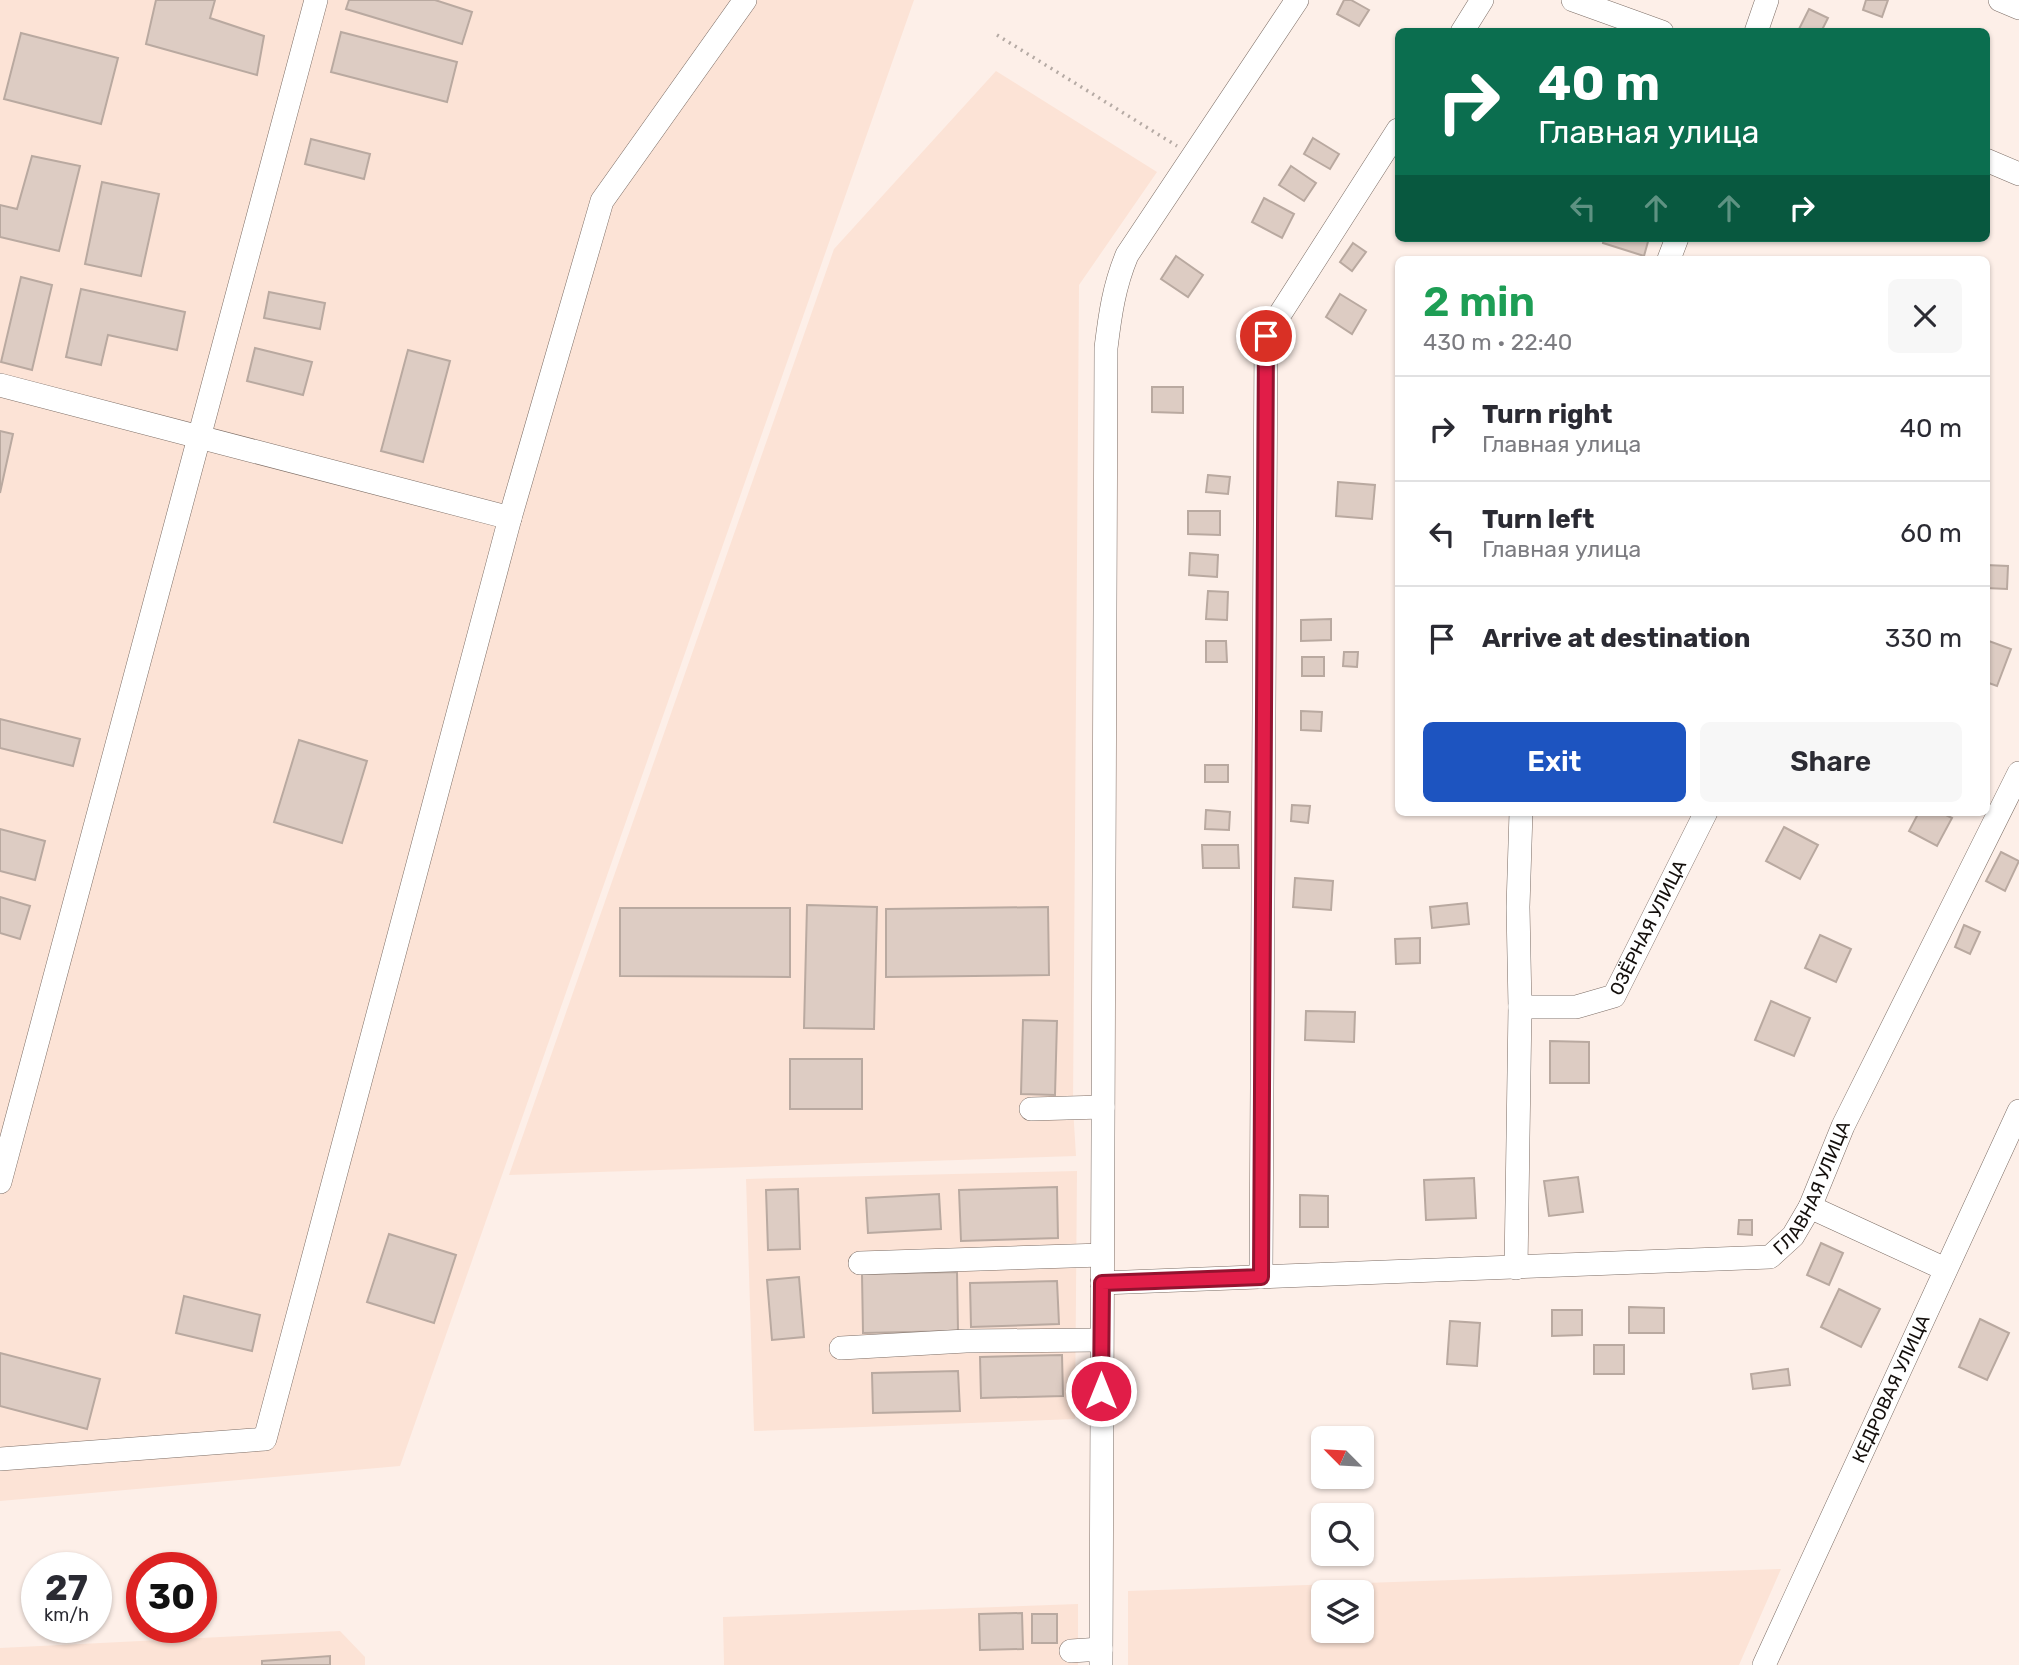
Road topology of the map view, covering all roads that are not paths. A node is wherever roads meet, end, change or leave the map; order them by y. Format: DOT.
graph roads {
  1 [pos="316,0"];
  2 [pos="745,0"];
  3 [pos="1297,0"];
  4 [pos="1482,0"];
  5 [pos="1573,0"];
  6 [pos="1767,0"];
  7 [pos="2000,0"];
  8 [pos="2019,8"];
  9 [pos="1464,28"];
  10 [pos="1651,28"];
  11 [pos="1757,28"];
  12 [pos="1395,136"];
  13 [pos="1990,162"];
  14 [pos="2019,174"];
  15 [pos="0,385"];
  16 [pos="201,438"];
  17 [pos="510,518"];
  18 [pos="2019,772"];
  19 [pos="1521,816"];
  20 [pos="1704,816"];
  21 [pos="1520,1007"];
  22 [pos="1102,1107"];
  23 [pos="1031,1109"];
  24 [pos="2019,1111"];
  25 [pos="0,1182"];
  26 [pos="1810,1207"];
  27 [pos="1102,1255"];
  28 [pos="860,1263"];
  29 [pos="1517,1268"];
  30 [pos="1945,1269"];
  31 [pos="1261,1277"];
  32 [pos="1102,1283"];
  33 [pos="1101,1340"];
  34 [pos="841,1348"];
  35 [pos="0,1459"];
  36 [pos="1071,1651"];
  37 [pos="1101,1657"];
  38 [pos="1764,1665"];
  1 -- 16 [label="street"];
  2 -- 17 [label="street"];
  3 -- 22 [label="street"];
  4 -- 9 [label="street"];
  5 -- 10 [label="street"];
  6 -- 11 [label="street"];
  7 -- 8 [label="street"];
  12 -- 31 [label="street"];
  13 -- 14 [label="street"];
  15 -- 16 [label="street"];
  16 -- 17 [label="street"];
  16 -- 25 [label="street"];
  17 -- 35 [label="street"];
  18 -- 26 [label="street, ГЛАВНАЯ УЛИЦА"];
  19 -- 21 [label="street"];
  20 -- 21 [label="street, ОЗЁРНАЯ УЛИЦА"];
  21 -- 29 [label="street"];
  22 -- 23 [label="street"];
  22 -- 27 [label="street"];
  24 -- 30 [label="street, КЕДРОВАЯ УЛИЦА"];
  26 -- 29 [label="street, ГЛАВНАЯ УЛИЦА"];
  26 -- 30 [label="street"];
  27 -- 28 [label="street"];
  27 -- 32 [label="street"];
  29 -- 31 [label="street, ГЛАВНАЯ УЛИЦА"];
  30 -- 38 [label="street, КЕДРОВАЯ УЛИЦА"];
  31 -- 32 [label="street, ГЛАВНАЯ УЛИЦА"];
  32 -- 33 [label="street"];
  33 -- 34 [label="street"];
  33 -- 37 [label="street"];
  36 -- 37 [label="street"];
}
